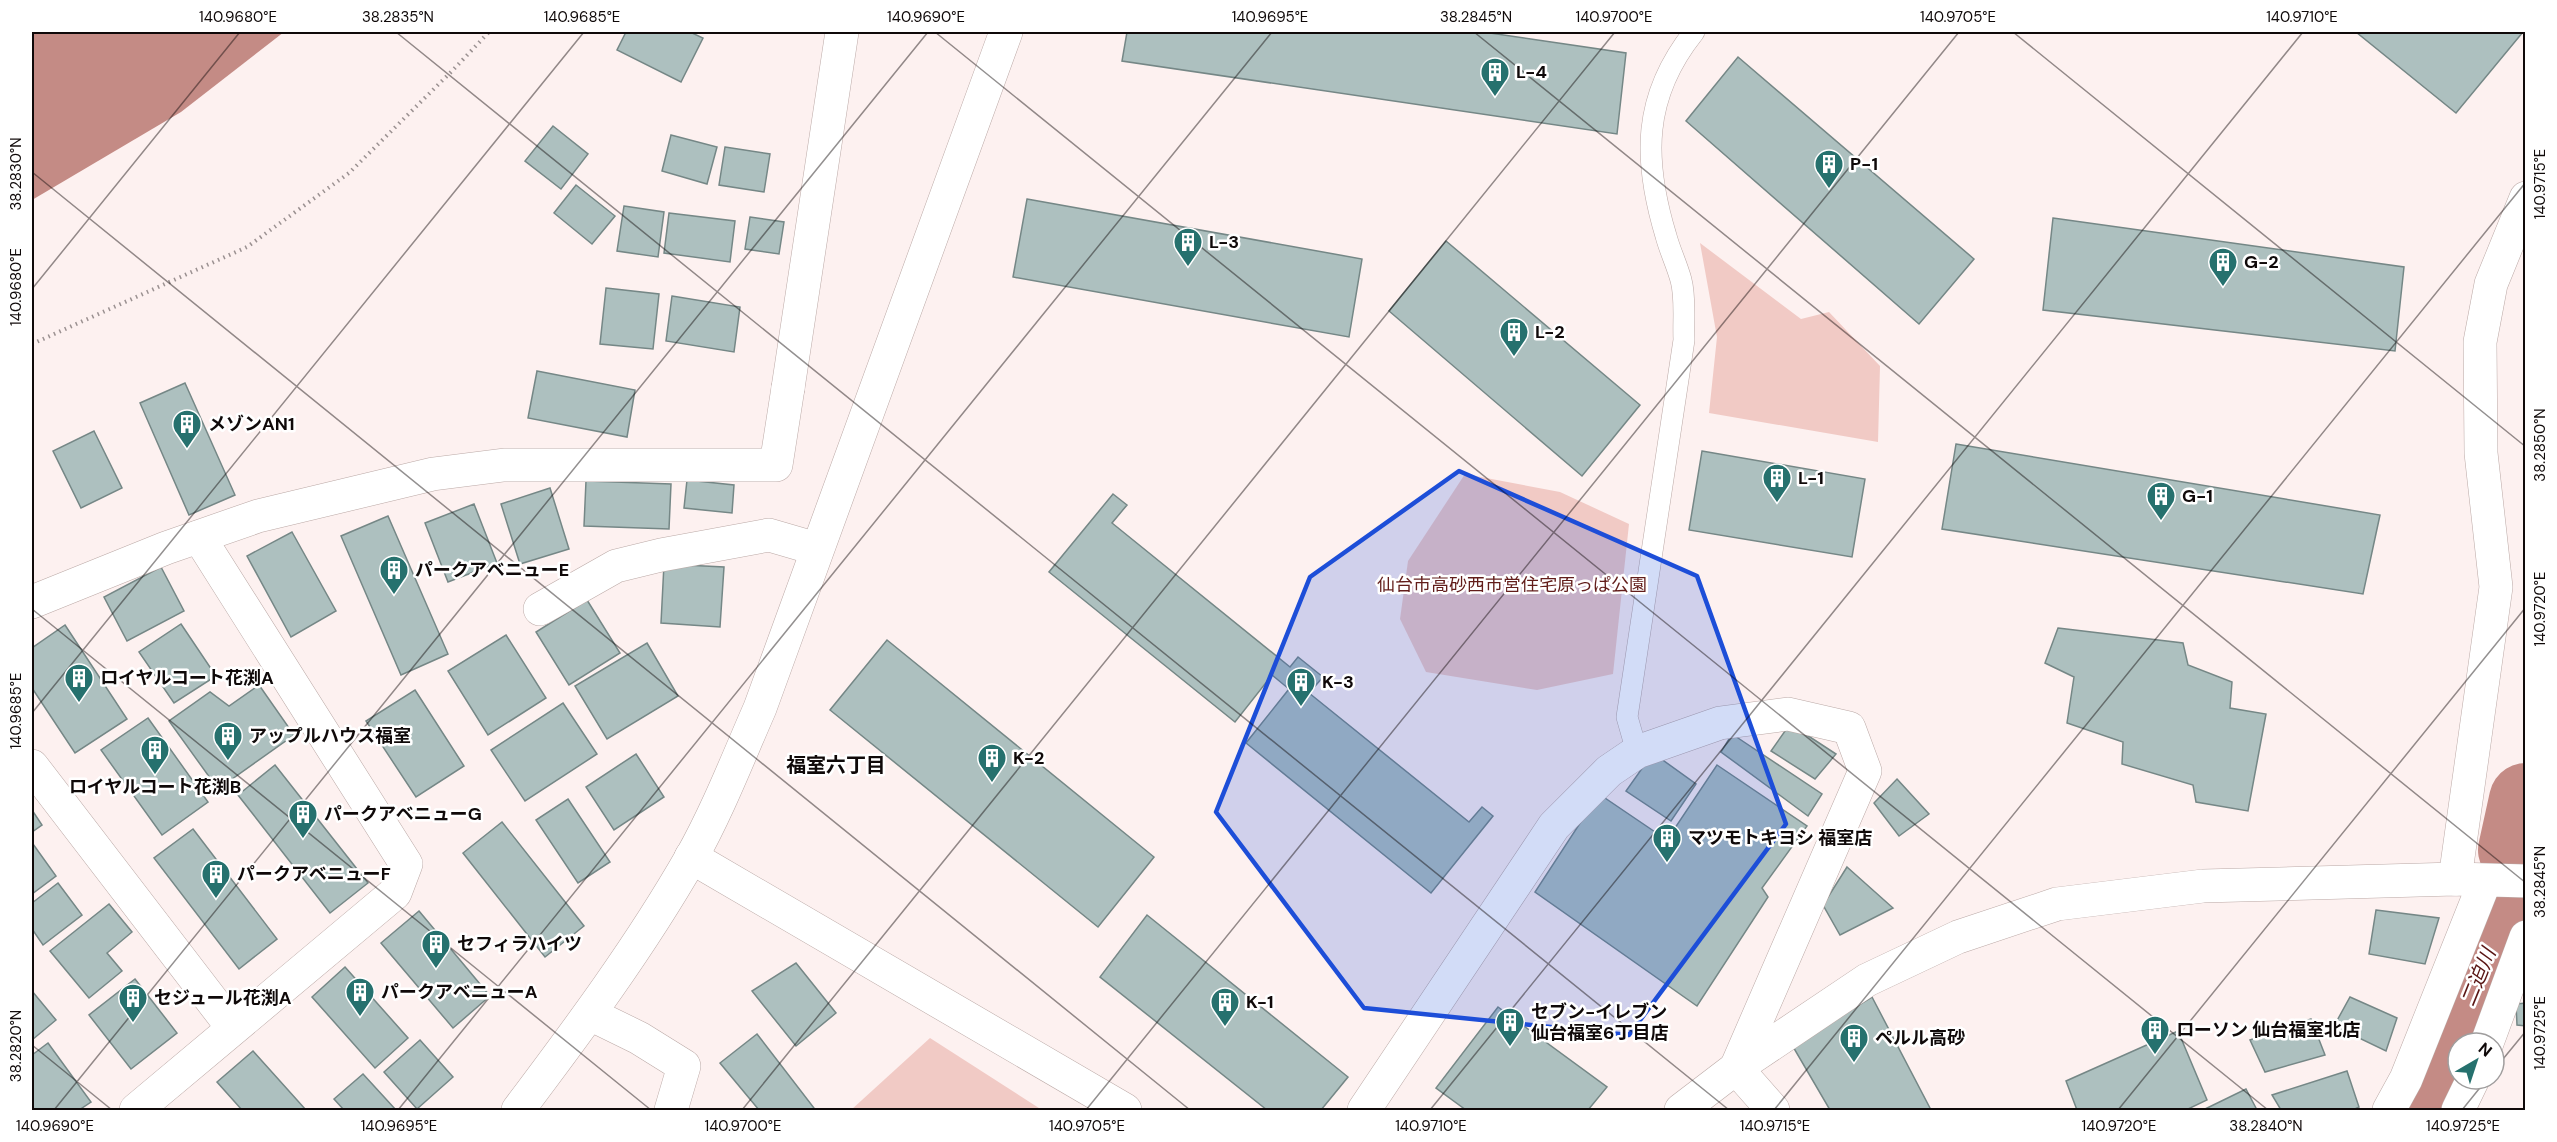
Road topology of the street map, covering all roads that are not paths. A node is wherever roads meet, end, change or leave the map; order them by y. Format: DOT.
graph roads {
  1 [pos="842,32"];
  2 [pos="1006,32"];
  3 [pos="1694,32"];
  4 [pos="2526,198"];
  5 [pos="199,537"];
  6 [pos="818,549"];
  7 [pos="32,602"];
  8 [pos="540,609"];
  9 [pos="1636,752"];
  10 [pos="32,766"];
  11 [pos="691,857"];
  12 [pos="2470,880"];
  13 [pos="2526,881"];
  14 [pos="2526,937"];
  15 [pos="590,1014"];
  16 [pos="233,1028"];
  17 [pos="2491,1031"];
  18 [pos="1736,1068"];
  19 [pos="2467,1091"];
  20 [pos="136,1110"];
  21 [pos="518,1110"];
  22 [pos="671,1110"];
  23 [pos="1125,1110"];
  24 [pos="1364,1110"];
  25 [pos="1681,1110"];
  26 [pos="1773,1110"];
  27 [pos="2389,1110"];
  28 [pos="2458,1110"];
  1 -- 5 [label="street"];
  2 -- 6 [label="street"];
  3 -- 9 [label="lane"];
  4 -- 12 [label="street"];
  5 -- 7 [label="street"];
  5 -- 16 [label="street"];
  6 -- 8 [label="street"];
  6 -- 11 [label="street"];
  9 -- 18 [label="street"];
  9 -- 24 [label="street"];
  10 -- 16 [label="street"];
  11 -- 15 [label="street"];
  11 -- 23 [label="street"];
  12 -- 13 [label="street"];
  12 -- 18 [label="street"];
  12 -- 27 [label="street"];
  14 -- 17 [label="street"];
  15 -- 21 [label="street"];
  15 -- 22 [label="street"];
  16 -- 20 [label="street"];
  18 -- 25 [label="street"];
  18 -- 26 [label="street"];
  19 -- 28 [label="street"];
}
